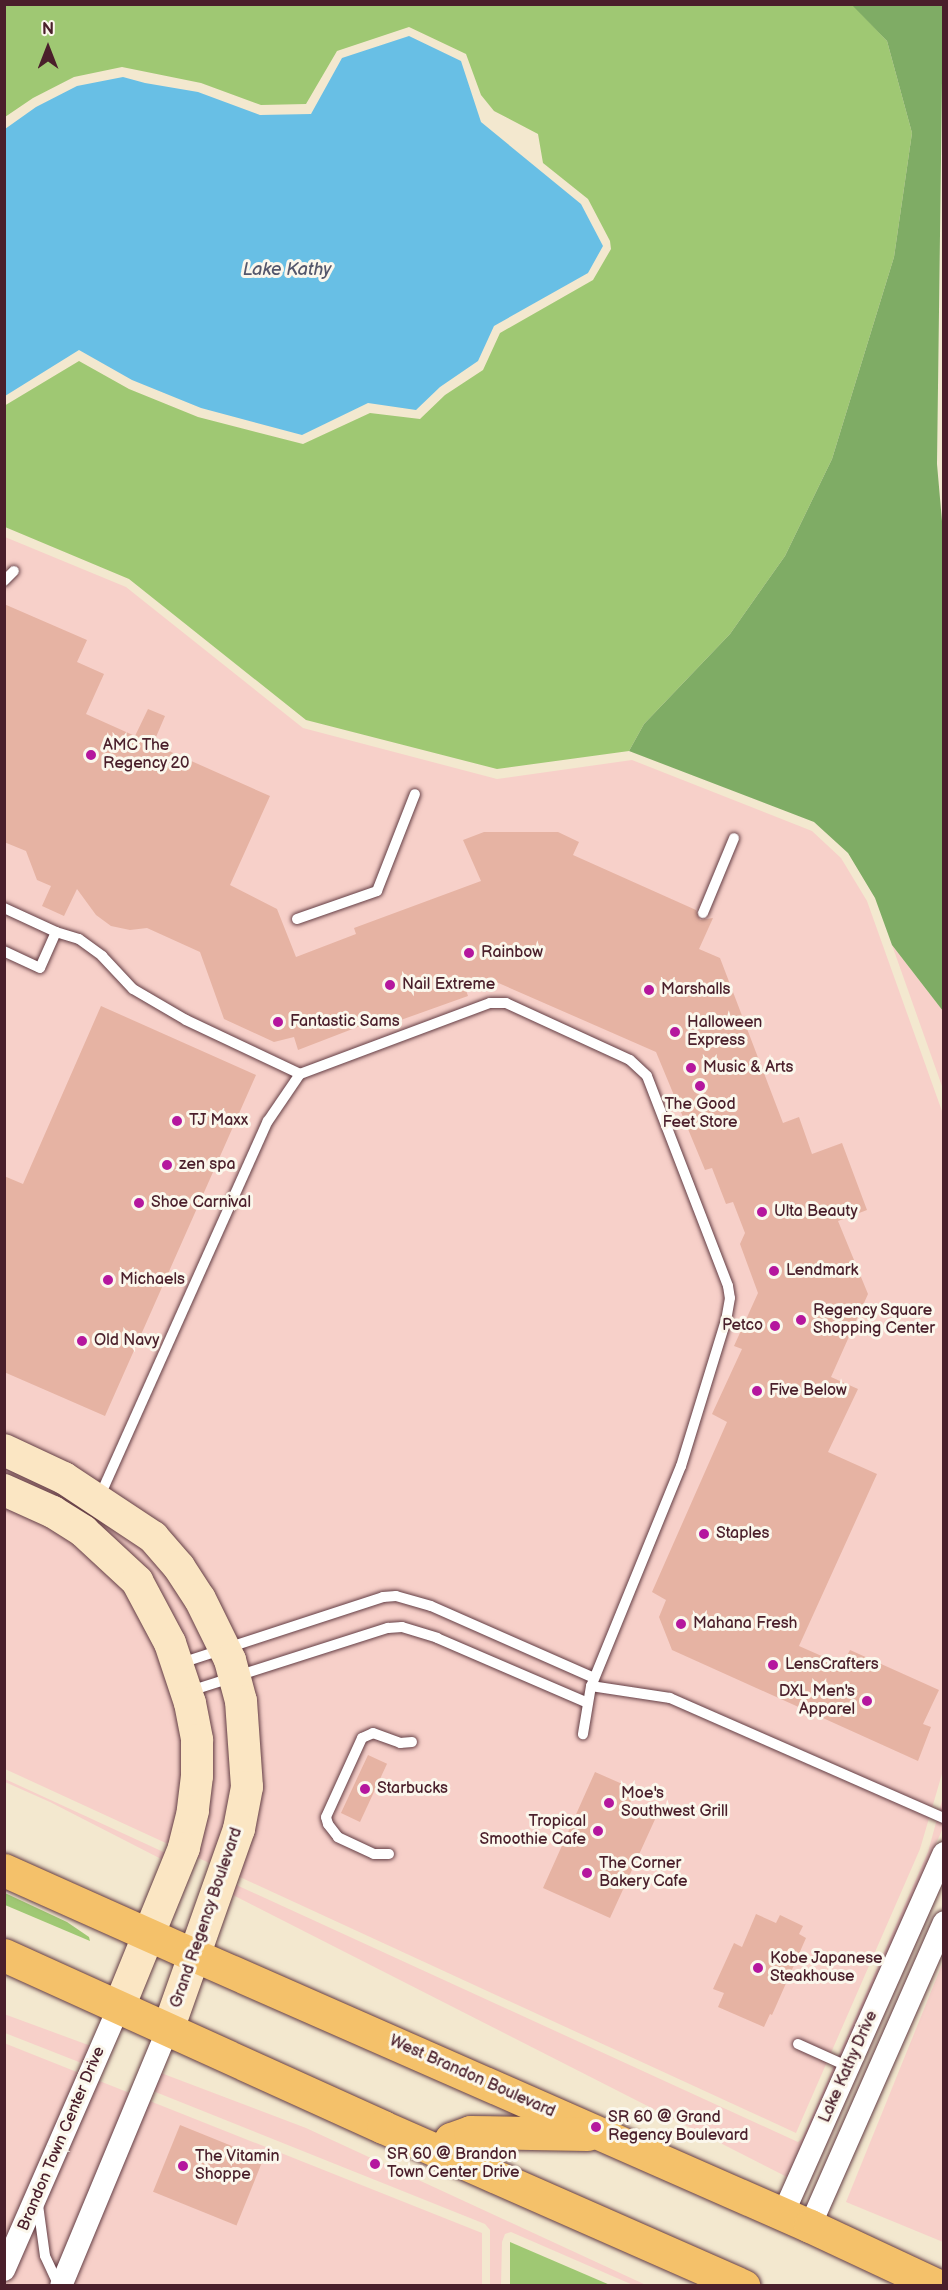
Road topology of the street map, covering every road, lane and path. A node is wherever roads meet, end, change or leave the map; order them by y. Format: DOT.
graph roads {
  1 [pos="14,572"];
  2 [pos="4,581"];
  3 [pos="415,795"];
  4 [pos="734,838"];
  5 [pos="4,908"];
  6 [pos="703,913"];
  7 [pos="297,919"];
  8 [pos="56,932"];
  9 [pos="4,951"];
  10 [pos="300,1074"];
  11 [pos="4,1450"];
  12 [pos="4,1490"];
  13 [pos="91,1516"];
  14 [pos="230,1663"];
  15 [pos="182,1678"];
  16 [pos="593,1682"];
  17 [pos="588,1703"];
  18 [pos="583,1734"];
  19 [pos="412,1742"];
  20 [pos="944,1818"];
  21 [pos="944,1853"];
  22 [pos="389,1854"];
  23 [pos="4,1869"];
  24 [pos="944,1922"];
  25 [pos="148,1935"];
  26 [pos="4,1955"];
  27 [pos="196,1956"];
  28 [pos="119,2007"];
  29 [pos="168,2029"];
  30 [pos="798,2044"];
  31 [pos="849,2067"];
  32 [pos="601,2134"];
  33 [pos="442,2152"];
  34 [pos="38,2198"];
  35 [pos="797,2220"];
  36 [pos="4,2270"];
  37 [pos="60,2286"];
  38 [pos="744,2286"];
  39 [pos="938,2286"];
  1 -- 2 [label="lane"];
  3 -- 7 [label="lane"];
  4 -- 6 [label="lane"];
  5 -- 8 [label="lane"];
  8 -- 9 [label="lane"];
  8 -- 10 [label="lane"];
  10 -- 13 [label="lane"];
  10 -- 16 [label="lane"];
  11 -- 13 [label="street, Grand Regency Boulevard"];
  12 -- 13 [label="street, Grand Regency Boulevard"];
  13 -- 14 [label="street, Grand Regency Boulevard"];
  13 -- 15 [label="street, Grand Regency Boulevard"];
  14 -- 15 [label="lane"];
  14 -- 15 [label="lane"];
  14 -- 16 [label="lane"];
  14 -- 17 [label="lane"];
  14 -- 27 [label="street, Grand Regency Boulevard"];
  15 -- 25 [label="street, Grand Regency Boulevard"];
  16 -- 17 [label="lane"];
  16 -- 20 [label="lane"];
  17 -- 18 [label="lane"];
  19 -- 22 [label="lane"];
  21 -- 31 [label="street, Lake Kathy Drive"];
  23 -- 25 [label="highway, West Brandon Boulevard"];
  24 -- 35 [label="street, Lake Kathy Drive"];
  25 -- 27 [label="highway, West Brandon Boulevard"];
  25 -- 28 [label="street, Grand Regency Boulevard"];
  26 -- 28 [label="highway"];
  27 -- 29 [label="street, Grand Regency Boulevard"];
  27 -- 32 [label="highway, West Brandon Boulevard"];
  28 -- 29 [label="highway"];
  28 -- 34 [label="street, Brandon Town Center Drive"];
  29 -- 33 [label="highway"];
  29 -- 37 [label="street"];
  30 -- 31 [label="lane"];
  31 -- 35 [label="street, Lake Kathy Drive"];
  32 -- 33 [label="highway"];
  32 -- 35 [label="highway, West Brandon Boulevard"];
  33 -- 38 [label="highway"];
  34 -- 36 [label="street, Brandon Town Center Drive"];
  34 -- 37 [label="lane"];
  35 -- 39 [label="highway, West Brandon Boulevard"];
}
